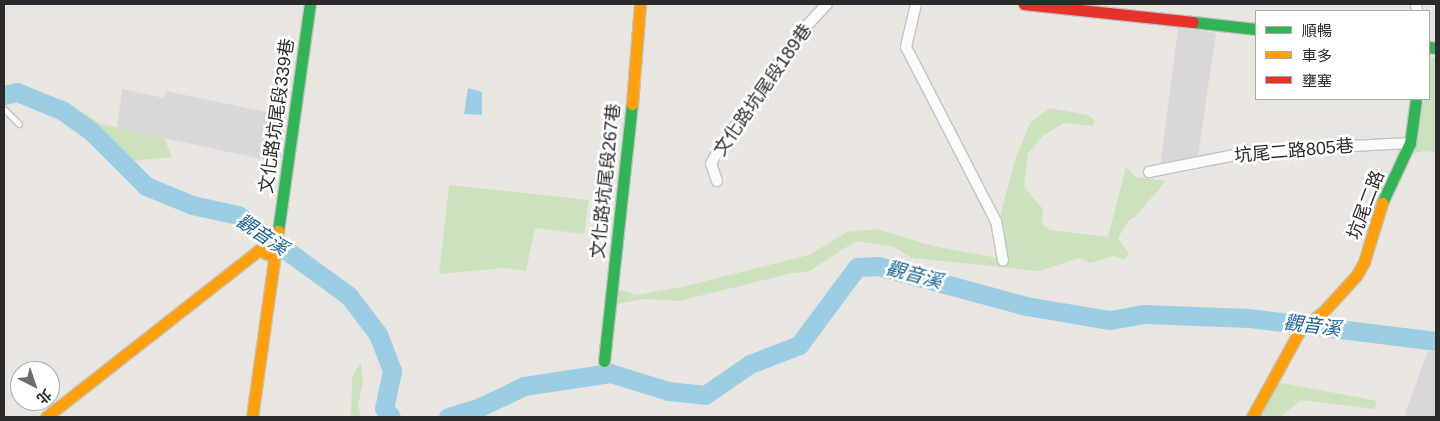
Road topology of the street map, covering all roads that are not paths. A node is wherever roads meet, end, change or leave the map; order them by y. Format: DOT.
graph roads {
  1 [pos="310,4"];
  2 [pos="640,4"];
  3 [pos="827,4"];
  4 [pos="916,4"];
  5 [pos="1024,4"];
  6 [pos="1255,29"];
  7 [pos="1416,100"];
  8 [pos="4,109"];
  9 [pos="19,124"];
  10 [pos="1410,143"];
  11 [pos="1149,172"];
  12 [pos="717,181"];
  13 [pos="274,256"];
  14 [pos="1003,260"];
  15 [pos="604,361"];
  16 [pos="46,417"];
  17 [pos="252,417"];
  18 [pos="1252,417"];
  1 -- 13 [label="street, 文化路坑尾段339巷"];
  2 -- 15 [label="street, 文化路坑尾段267巷"];
  3 -- 12 [label="street, 文化路坑尾段189巷"];
  4 -- 14 [label="street"];
  5 -- 6 [label="street"];
  7 -- 10 [label="street, 坑尾二路"];
  8 -- 9 [label="lane"];
  10 -- 11 [label="street, 坑尾二路805巷"];
  10 -- 18 [label="street, 坑尾二路"];
  13 -- 16 [label="street"];
  13 -- 17 [label="street, 文化路坑尾段339巷"];
}
